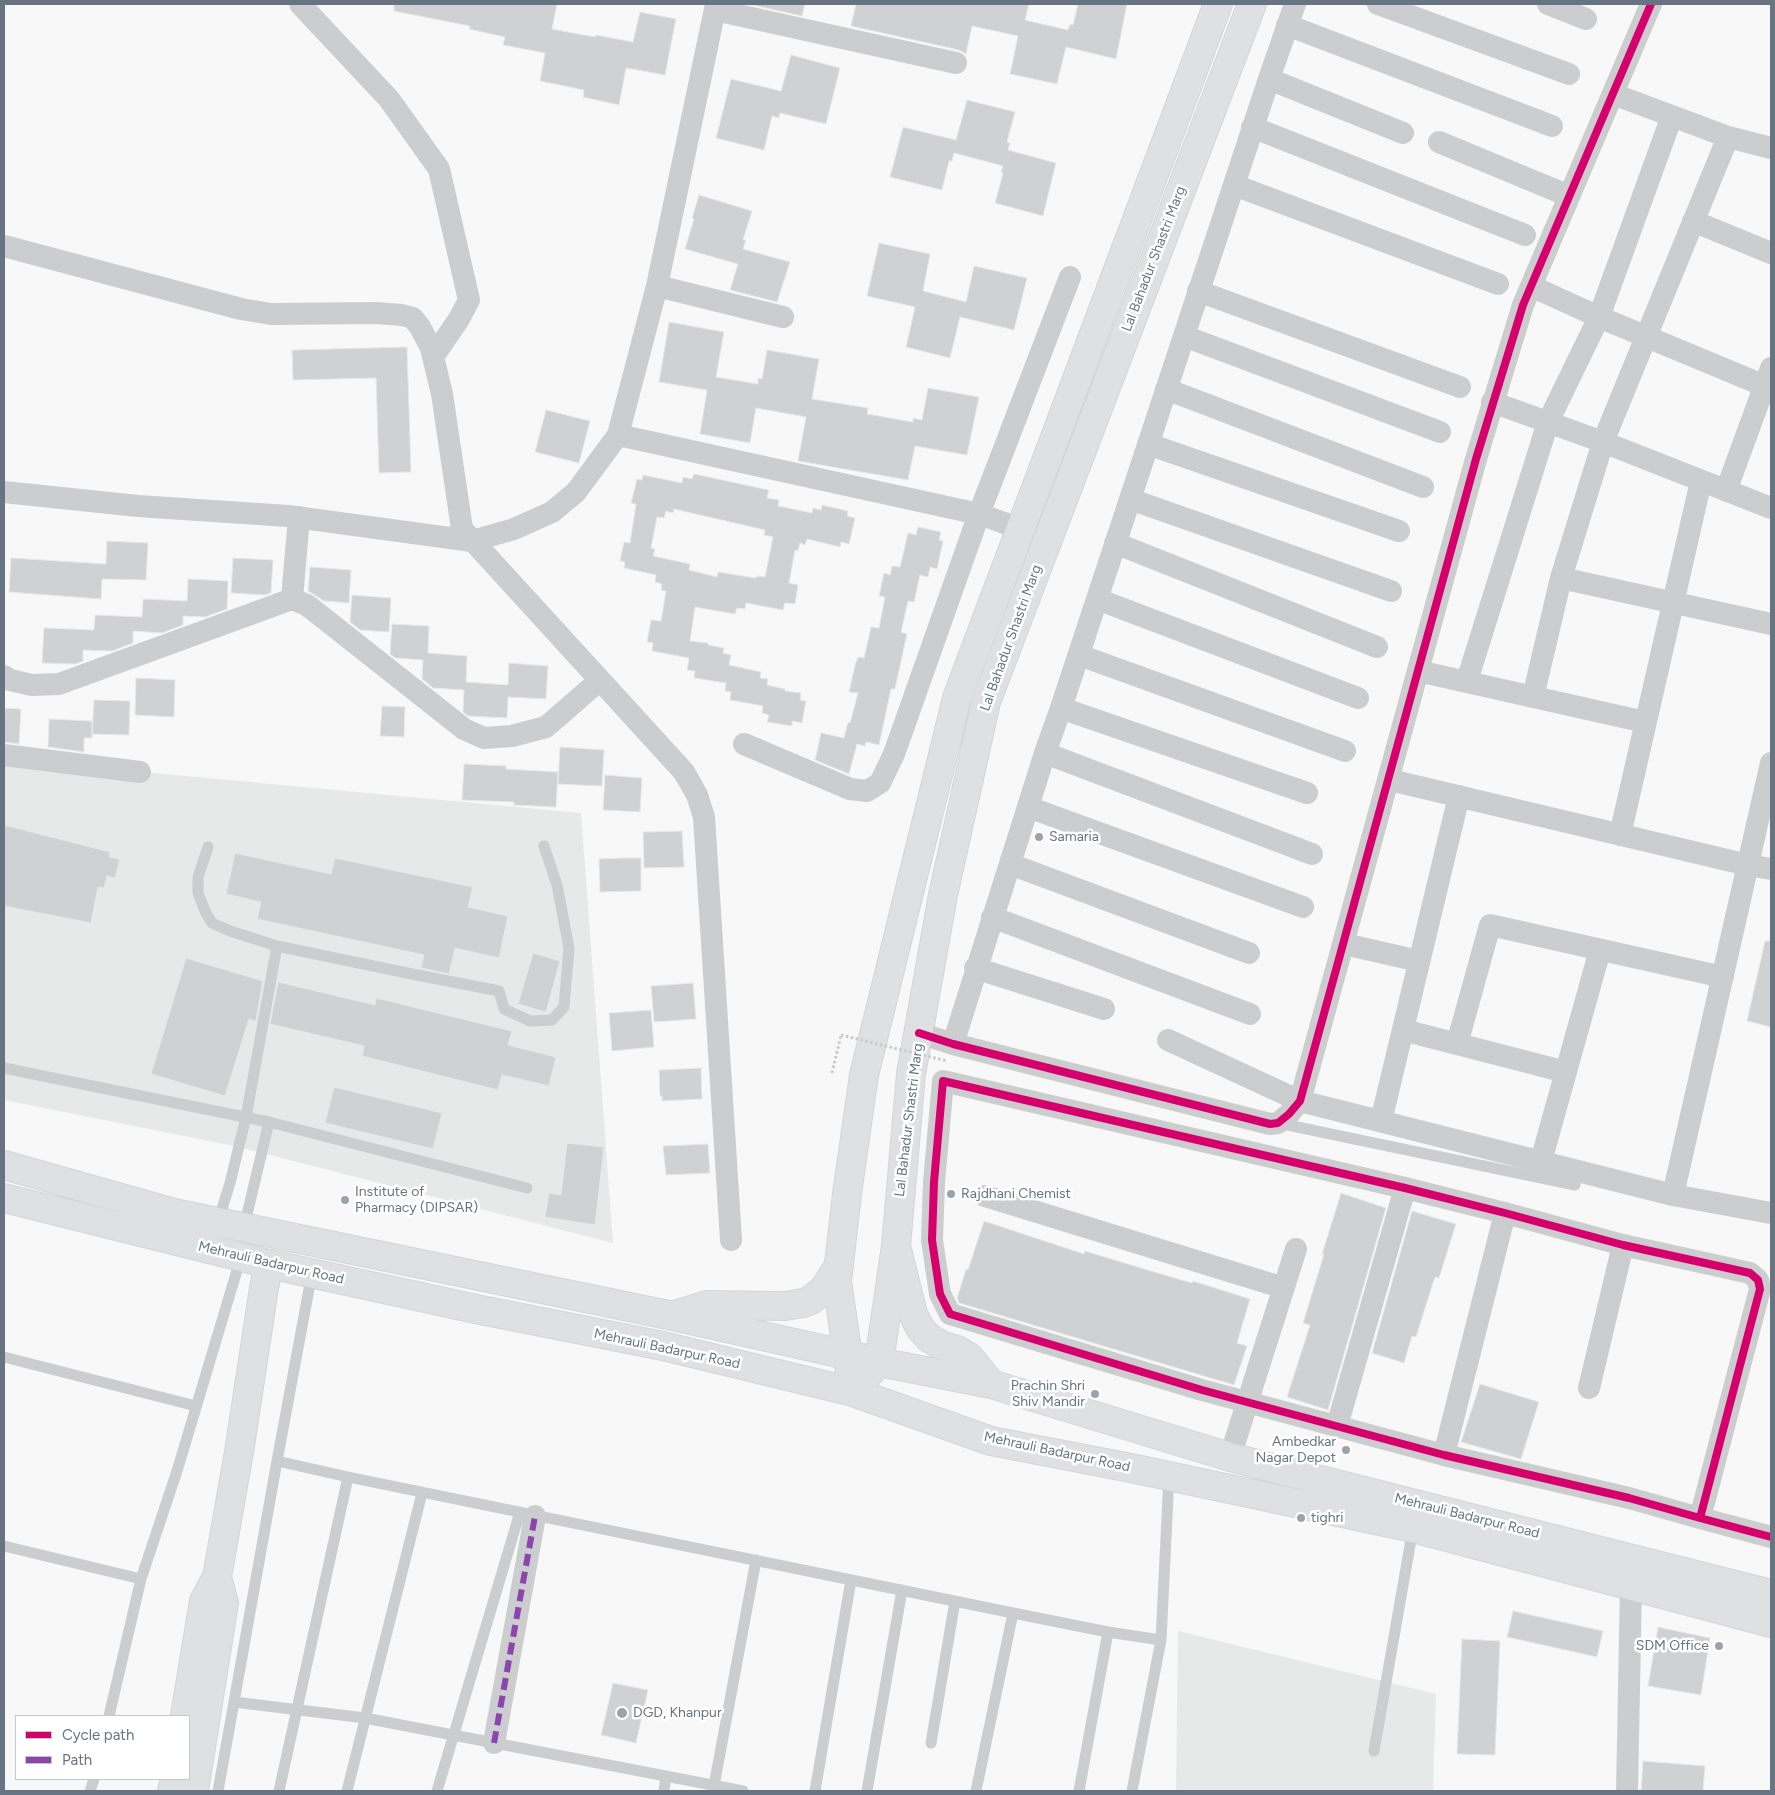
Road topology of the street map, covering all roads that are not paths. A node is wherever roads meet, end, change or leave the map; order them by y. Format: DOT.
graph roads {
  1 [pos="300,4"];
  2 [pos="1218,4"];
  3 [pos="1252,4"];
  4 [pos="1295,4"];
  5 [pos="1378,4"];
  6 [pos="1548,4"];
  7 [pos="1651,4"];
  8 [pos="716,7"];
  9 [pos="1586,19"];
  10 [pos="1287,25"];
  11 [pos="956,62"];
  12 [pos="1569,74"];
  13 [pos="1268,78"];
  14 [pos="1613,94"];
  15 [pos="1672,116"];
  16 [pos="1552,126"];
  17 [pos="1252,127"];
  18 [pos="1403,133"];
  19 [pos="1728,138"];
  20 [pos="1439,142"];
  21 [pos="1771,148"];
  22 [pos="1234,184"];
  23 [pos="1569,196"];
  24 [pos="1693,221"];
  25 [pos="1525,235"];
  26 [pos="4,246"];
  27 [pos="1771,253"];
  28 [pos="1070,277"];
  29 [pos="1498,284"];
  30 [pos="657,286"];
  31 [pos="1531,286"];
  32 [pos="1198,291"];
  33 [pos="783,317"];
  34 [pos="1599,317"];
  35 [pos="1184,336"];
  36 [pos="1645,336"];
  37 [pos="433,357"];
  38 [pos="1768,377"];
  39 [pos="1460,386"];
  40 [pos="1166,389"];
  41 [pos="1492,402"];
  42 [pos="1548,422"];
  43 [pos="1440,432"];
  44 [pos="618,435"];
  45 [pos="1603,442"];
  46 [pos="1148,444"];
  47 [pos="1701,481"];
  48 [pos="1423,486"];
  49 [pos="1726,491"];
  50 [pos="4,492"];
  51 [pos="1130,499"];
  52 [pos="1771,508"];
  53 [pos="979,514"];
  54 [pos="299,517"];
  55 [pos="1021,529"];
  56 [pos="1399,531"];
  57 [pos="472,541"];
  58 [pos="1114,543"];
  59 [pos="1561,578"];
  60 [pos="1391,591"];
  61 [pos="292,599"];
  62 [pos="1097,599"];
  63 [pos="1673,603"];
  64 [pos="1771,624"];
  65 [pos="1377,647"];
  66 [pos="1078,655"];
  67 [pos="1418,671"];
  68 [pos="4,676"];
  69 [pos="600,680"];
  70 [pos="1467,681"];
  71 [pos="1533,697"];
  72 [pos="1358,698"];
  73 [pos="1061,708"];
  74 [pos="1645,722"];
  75 [pos="744,744"];
  76 [pos="1345,751"];
  77 [pos="1045,753"];
  78 [pos="4,756"];
  79 [pos="1771,763"];
  80 [pos="140,772"];
  81 [pos="1390,780"];
  82 [pos="1307,793"];
  83 [pos="1459,796"];
  84 [pos="1028,807"];
  85 [pos="1620,835"];
  86 [pos="544,846"];
  87 [pos="208,847"];
  88 [pos="1312,854"];
  89 [pos="1010,864"];
  90 [pos="1748,865"];
  91 [pos="1771,869"];
  92 [pos="1303,907"];
  93 [pos="992,917"];
  94 [pos="1344,944"];
  95 [pos="277,946"];
  96 [pos="1600,950"];
  97 [pos="1250,953"];
  98 [pos="1419,961"];
  99 [pos="976,968"];
  100 [pos="1723,977"];
  101 [pos="1104,1009"];
  102 [pos="1250,1014"];
  103 [pos="1403,1030"];
  104 [pos="919,1033"];
  105 [pos="1168,1040"];
  106 [pos="1458,1044"];
  107 [pos="950,1052"];
  108 [pos="4,1068"];
  109 [pos="1566,1072"];
  110 [pos="1300,1101"];
  111 [pos="246,1117"];
  112 [pos="1381,1121"];
  113 [pos="269,1122"];
  114 [pos="1278,1123"];
  115 [pos="1541,1162"];
  116 [pos="4,1165"];
  117 [pos="1576,1185"];
  118 [pos="527,1188"];
  119 [pos="1405,1188"];
  120 [pos="1673,1195"];
  121 [pos="986,1196"];
  122 [pos="4,1198"];
  123 [pos="1505,1212"];
  124 [pos="1771,1213"];
  125 [pos="218,1222"];
  126 [pos="244,1228"];
  127 [pos="731,1240"];
  128 [pos="1623,1244"];
  129 [pos="896,1246"];
  130 [pos="1296,1249"];
  131 [pos="241,1256"];
  132 [pos="269,1264"];
  133 [pos="839,1266"];
  134 [pos="312,1273"];
  135 [pos="1284,1288"];
  136 [pos="673,1316"];
  137 [pos="848,1355"];
  138 [pos="4,1357"];
  139 [pos="878,1362"];
  140 [pos="991,1384"];
  141 [pos="1589,1388"];
  142 [pos="853,1392"];
  143 [pos="1248,1402"];
  144 [pos="196,1406"];
  145 [pos="1337,1426"];
  146 [pos="1444,1455"];
  147 [pos="1230,1456"];
  148 [pos="277,1461"];
  149 [pos="1169,1476"];
  150 [pos="348,1477"];
  151 [pos="422,1493"];
  152 [pos="527,1514"];
  153 [pos="1415,1516"];
  154 [pos="1700,1518"];
  155 [pos="1771,1537"];
  156 [pos="4,1546"];
  157 [pos="756,1560"];
  158 [pos="141,1578"];
  159 [pos="851,1580"];
  160 [pos="1631,1585"];
  161 [pos="902,1590"];
  162 [pos="1771,1594"];
  163 [pos="955,1601"];
  164 [pos="1013,1613"];
  165 [pos="1771,1622"];
  166 [pos="1108,1632"];
  167 [pos="1161,1640"];
  168 [pos="204,1704"];
  169 [pos="298,1709"];
  170 [pos="109,1715"];
  171 [pos="365,1718"];
  172 [pos="453,1735"];
  173 [pos="494,1743"];
  174 [pos="931,1743"];
  175 [pos="1374,1751"];
  176 [pos="666,1776"];
  177 [pos="713,1788"];
  178 [pos="194,1791"];
  179 [pos="218,1791"];
  180 [pos="279,1791"];
  181 [pos="347,1791"];
  182 [pos="437,1791"];
  183 [pos="664,1791"];
  184 [pos="744,1791"];
  185 [pos="815,1791"];
  186 [pos="867,1791"];
  187 [pos="976,1791"];
  188 [pos="1079,1791"];
  189 [pos="1132,1791"];
  190 [pos="1627,1791"];
  1 -- 37 [label="street"];
  2 -- 55 [label="main road, Lal Bahadur Shastri Marg"];
  3 -- 104 [label="main road, Lal Bahadur Shastri Marg"];
  4 -- 10 [label="street"];
  5 -- 12 [label="street"];
  6 -- 9 [label="street"];
  7 -- 14 [label="street"];
  8 -- 11 [label="street"];
  8 -- 30 [label="street"];
  10 -- 13 [label="street"];
  10 -- 16 [label="street"];
  13 -- 17 [label="street"];
  13 -- 18 [label="street"];
  14 -- 15 [label="street"];
  14 -- 23 [label="street"];
  15 -- 19 [label="street"];
  15 -- 34 [label="street"];
  17 -- 22 [label="street"];
  17 -- 25 [label="street"];
  19 -- 21 [label="street"];
  19 -- 24 [label="street"];
  20 -- 23 [label="street"];
  22 -- 29 [label="street"];
  22 -- 32 [label="street"];
  23 -- 31 [label="street"];
  24 -- 27 [label="street"];
  24 -- 36 [label="street"];
  26 -- 37 [label="street"];
  28 -- 53 [label="street"];
  30 -- 33 [label="street"];
  30 -- 44 [label="street"];
  31 -- 34 [label="street"];
  31 -- 41 [label="street"];
  32 -- 35 [label="street"];
  32 -- 39 [label="street"];
  34 -- 36 [label="street"];
  34 -- 42 [label="street"];
  35 -- 40 [label="street"];
  35 -- 43 [label="street"];
  36 -- 38 [label="street"];
  36 -- 45 [label="street"];
  37 -- 57 [label="street"];
  38 -- 49 [label="street"];
  40 -- 46 [label="street"];
  40 -- 48 [label="street"];
  41 -- 42 [label="street"];
  41 -- 67 [label="street"];
  42 -- 45 [label="street"];
  42 -- 70 [label="street"];
  44 -- 53 [label="street"];
  44 -- 57 [label="street"];
  45 -- 47 [label="street"];
  45 -- 59 [label="street"];
  46 -- 51 [label="street"];
  46 -- 56 [label="street"];
  47 -- 49 [label="street"];
  47 -- 63 [label="street"];
  49 -- 52 [label="street"];
  50 -- 54 [label="street"];
  51 -- 58 [label="street"];
  51 -- 60 [label="street"];
  53 -- 55 [label="street"];
  53 -- 75 [label="street"];
  54 -- 57 [label="street"];
  54 -- 61 [label="street"];
  55 -- 133 [label="main road, Lal Bahadur Shastri Marg"];
  57 -- 69 [label="street"];
  58 -- 62 [label="street"];
  58 -- 65 [label="street"];
  59 -- 63 [label="street"];
  59 -- 71 [label="street"];
  61 -- 68 [label="street"];
  61 -- 69 [label="street"];
  62 -- 66 [label="street"];
  62 -- 72 [label="street"];
  63 -- 64 [label="street"];
  63 -- 74 [label="street"];
  66 -- 73 [label="street"];
  66 -- 76 [label="street"];
  67 -- 70 [label="street"];
  67 -- 81 [label="street"];
  69 -- 127 [label="street"];
  70 -- 71 [label="street"];
  71 -- 74 [label="street"];
  73 -- 77 [label="street"];
  73 -- 82 [label="street"];
  74 -- 85 [label="street"];
  77 -- 84 [label="street"];
  77 -- 88 [label="street"];
  78 -- 80 [label="street"];
  79 -- 90 [label="street"];
  81 -- 83 [label="street"];
  81 -- 94 [label="street"];
  83 -- 85 [label="street"];
  83 -- 98 [label="street"];
  84 -- 89 [label="street"];
  84 -- 92 [label="street"];
  85 -- 90 [label="street"];
  86 -- 95 [label="lane"];
  87 -- 95 [label="lane"];
  89 -- 93 [label="street"];
  89 -- 97 [label="street"];
  90 -- 91 [label="street"];
  90 -- 100 [label="street"];
  93 -- 99 [label="street"];
  93 -- 102 [label="street"];
  94 -- 98 [label="street"];
  94 -- 110 [label="street"];
  95 -- 111 [label="lane"];
  96 -- 100 [label="street"];
  96 -- 106 [label="street"];
  96 -- 109 [label="street"];
  98 -- 103 [label="street"];
  99 -- 101 [label="street"];
  99 -- 107 [label="street"];
  100 -- 120 [label="street"];
  103 -- 106 [label="street"];
  103 -- 112 [label="street"];
  104 -- 107 [label="street"];
  104 -- 129 [label="main road, Lal Bahadur Shastri Marg"];
  105 -- 110 [label="street"];
  106 -- 109 [label="street"];
  107 -- 114 [label="street"];
  108 -- 111 [label="lane"];
  109 -- 115 [label="street"];
  110 -- 112 [label="street"];
  110 -- 114 [label="street"];
  111 -- 113 [label="lane"];
  111 -- 125 [label="lane"];
  112 -- 115 [label="street"];
  113 -- 118 [label="lane"];
  113 -- 126 [label="lane"];
  114 -- 117 [label="lane"];
  115 -- 120 [label="street"];
  116 -- 125 [label="main road, Mehrauli Badarpur Road"];
  119 -- 123 [label="street"];
  119 -- 143 [label="street"];
  119 -- 145 [label="street"];
  120 -- 124 [label="street"];
  121 -- 135 [label="street"];
  122 -- 131 [label="main road, Mehrauli Badarpur Road"];
  123 -- 128 [label="street"];
  123 -- 146 [label="street"];
  125 -- 126 [label="main road, Mehrauli Badarpur Road"];
  126 -- 136 [label="main road, Mehrauli Badarpur Road"];
  128 -- 141 [label="street"];
  128 -- 154 [label="street"];
  129 -- 139 [label="main road, Lal Bahadur Shastri Marg"];
  129 -- 140 [label="main road"];
  130 -- 135 [label="street"];
  131 -- 132 [label="main road, Mehrauli Badarpur Road"];
  131 -- 144 [label="lane"];
  132 -- 134 [label="main road, Mehrauli Badarpur Road"];
  132 -- 168 [label="main road"];
  133 -- 136 [label="main road"];
  133 -- 137 [label="main road, Lal Bahadur Shastri Marg"];
  134 -- 142 [label="main road, Mehrauli Badarpur Road"];
  134 -- 148 [label="lane"];
  135 -- 143 [label="street"];
  136 -- 137 [label="main road, Mehrauli Badarpur Road"];
  137 -- 139 [label="main road, Mehrauli Badarpur Road"];
  137 -- 142 [label="main road, Lal Bahadur Shastri Marg"];
  138 -- 144 [label="lane"];
  139 -- 140 [label="main road, Mehrauli Badarpur Road"];
  139 -- 142 [label="main road"];
  140 -- 147 [label="main road, Mehrauli Badarpur Road"];
  142 -- 149 [label="main road, Mehrauli Badarpur Road"];
  143 -- 145 [label="street"];
  143 -- 147 [label="street"];
  144 -- 158 [label="lane"];
  145 -- 146 [label="street"];
  146 -- 154 [label="street"];
  147 -- 153 [label="main road, Mehrauli Badarpur Road"];
  148 -- 150 [label="lane"];
  148 -- 168 [label="lane"];
  149 -- 153 [label="main road, Mehrauli Badarpur Road"];
  149 -- 167 [label="lane"];
  150 -- 151 [label="lane"];
  150 -- 169 [label="lane"];
  151 -- 152 [label="lane"];
  151 -- 171 [label="lane"];
  152 -- 157 [label="lane"];
  152 -- 172 [label="lane"];
  152 -- 173 [label="street"];
  153 -- 160 [label="main road, Mehrauli Badarpur Road"];
  153 -- 162 [label="main road, Mehrauli Badarpur Road"];
  153 -- 175 [label="lane"];
  154 -- 155 [label="street"];
  156 -- 158 [label="lane"];
  157 -- 159 [label="lane"];
  157 -- 177 [label="lane"];
  158 -- 170 [label="lane"];
  159 -- 161 [label="lane"];
  159 -- 185 [label="lane"];
  160 -- 165 [label="main road, Mehrauli Badarpur Road"];
  160 -- 190 [label="street"];
  161 -- 163 [label="lane"];
  161 -- 186 [label="lane"];
  163 -- 164 [label="lane"];
  163 -- 174 [label="lane"];
  164 -- 166 [label="lane"];
  164 -- 187 [label="lane"];
  166 -- 167 [label="lane"];
  166 -- 188 [label="lane"];
  167 -- 189 [label="lane"];
  168 -- 169 [label="lane"];
  168 -- 178 [label="main road"];
  168 -- 179 [label="lane"];
  169 -- 171 [label="lane"];
  169 -- 180 [label="lane"];
  171 -- 172 [label="lane"];
  171 -- 181 [label="lane"];
  172 -- 173 [label="lane"];
  172 -- 182 [label="lane"];
  173 -- 176 [label="lane"];
  176 -- 177 [label="lane"];
  176 -- 183 [label="lane"];
  177 -- 184 [label="lane"];
}
